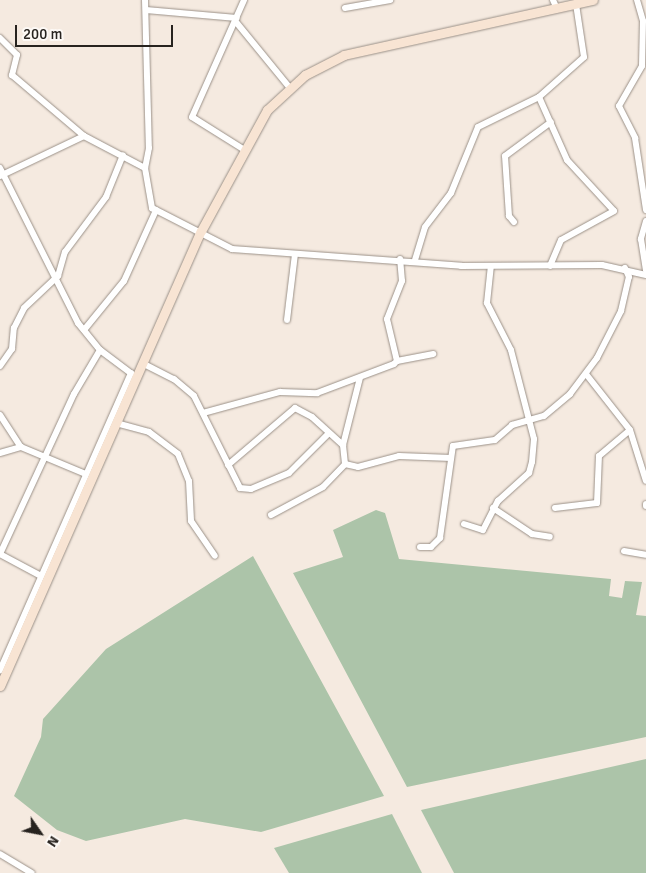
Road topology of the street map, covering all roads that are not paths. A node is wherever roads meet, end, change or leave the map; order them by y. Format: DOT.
graph roads {
  1 [pos="145,0"];
  2 [pos="244,0"];
  3 [pos="390,0"];
  4 [pos="553,0"];
  5 [pos="593,0"];
  6 [pos="638,0"];
  7 [pos="576,4"];
  8 [pos="344,8"];
  9 [pos="558,9"];
  10 [pos="146,10"];
  11 [pos="236,20"];
  12 [pos="0,38"];
  13 [pos="290,88"];
  14 [pos="538,97"];
  15 [pos="551,122"];
  16 [pos="84,136"];
  17 [pos="243,149"];
  18 [pos="123,155"];
  19 [pos="145,168"];
  20 [pos="1,173"];
  21 [pos="156,210"];
  22 [pos="646,210"];
  23 [pos="646,221"];
  24 [pos="514,222"];
  25 [pos="201,231"];
  26 [pos="295,254"];
  27 [pos="400,259"];
  28 [pos="415,260"];
  29 [pos="642,260"];
  30 [pos="491,266"];
  31 [pos="550,266"];
  32 [pos="628,269"];
  33 [pos="646,273"];
  34 [pos="58,276"];
  35 [pos="287,320"];
  36 [pos="84,330"];
  37 [pos="100,350"];
  38 [pos="433,354"];
  39 [pos="397,361"];
  40 [pos="142,364"];
  41 [pos="0,366"];
  42 [pos="586,374"];
  43 [pos="360,378"];
  44 [pos="203,413"];
  45 [pos="0,415"];
  46 [pos="529,421"];
  47 [pos="116,423"];
  48 [pos="630,430"];
  49 [pos="328,434"];
  50 [pos="343,445"];
  51 [pos="22,447"];
  52 [pos="0,453"];
  53 [pos="644,455"];
  54 [pos="47,456"];
  55 [pos="451,458"];
  56 [pos="345,464"];
  57 [pos="228,466"];
  58 [pos="86,474"];
  59 [pos="646,482"];
  60 [pos="493,508"];
  61 [pos="555,508"];
  62 [pos="271,515"];
  63 [pos="464,524"];
  64 [pos="550,538"];
  65 [pos="420,546"];
  66 [pos="624,551"];
  67 [pos="646,555"];
  68 [pos="215,556"];
  69 [pos="41,576"];
  70 [pos="0,670"];
  71 [pos="0,686"];
  72 [pos="0,854"];
  73 [pos="32,873"];
  1 -- 10 [label="street"];
  2 -- 11 [label="street"];
  3 -- 8 [label="street"];
  4 -- 9 [label="street"];
  5 -- 7 [label="main road"];
  6 -- 22 [label="street"];
  7 -- 9 [label="main road"];
  7 -- 14 [label="street"];
  9 -- 13 [label="main road"];
  10 -- 11 [label="street"];
  10 -- 19 [label="street"];
  11 -- 13 [label="street"];
  11 -- 17 [label="street"];
  12 -- 16 [label="street"];
  13 -- 17 [label="main road"];
  14 -- 15 [label="street"];
  14 -- 28 [label="street"];
  15 -- 24 [label="street"];
  15 -- 31 [label="street"];
  16 -- 18 [label="street"];
  16 -- 20 [label="street"];
  17 -- 25 [label="main road"];
  18 -- 19 [label="street"];
  18 -- 34 [label="street"];
  19 -- 21 [label="street"];
  20 -- 34 [label="street"];
  21 -- 25 [label="street"];
  21 -- 36 [label="street"];
  23 -- 29 [label="street"];
  25 -- 26 [label="street"];
  25 -- 40 [label="main road"];
  26 -- 27 [label="street"];
  26 -- 35 [label="street"];
  27 -- 28 [label="street"];
  27 -- 39 [label="street"];
  28 -- 30 [label="street"];
  29 -- 32 [label="street"];
  29 -- 33 [label="street"];
  30 -- 31 [label="street"];
  30 -- 46 [label="street"];
  31 -- 32 [label="street"];
  32 -- 33 [label="street"];
  32 -- 42 [label="street"];
  34 -- 36 [label="street"];
  34 -- 41 [label="street"];
  36 -- 37 [label="street"];
  37 -- 54 [label="street"];
  37 -- 58 [label="street"];
  38 -- 39 [label="street"];
  39 -- 43 [label="street"];
  40 -- 44 [label="street"];
  40 -- 47 [label="main road"];
  42 -- 46 [label="street"];
  42 -- 48 [label="street"];
  43 -- 44 [label="street"];
  43 -- 50 [label="street"];
  44 -- 57 [label="street"];
  45 -- 51 [label="street"];
  46 -- 55 [label="street"];
  46 -- 60 [label="street"];
  47 -- 68 [label="street"];
  47 -- 71 [label="main road"];
  48 -- 53 [label="street"];
  48 -- 61 [label="street"];
  49 -- 50 [label="street"];
  49 -- 57 [label="street"];
  49 -- 57 [label="street"];
  50 -- 56 [label="street"];
  51 -- 52 [label="street"];
  51 -- 54 [label="street"];
  53 -- 59 [label="street"];
  54 -- 58 [label="street"];
  54 -- 69 [label="street"];
  55 -- 56 [label="street"];
  55 -- 65 [label="street"];
  56 -- 62 [label="street"];
  58 -- 69 [label="street"];
  60 -- 63 [label="street"];
  60 -- 64 [label="street"];
  66 -- 67 [label="street"];
  69 -- 70 [label="street"];
  72 -- 73 [label="street"];
}
